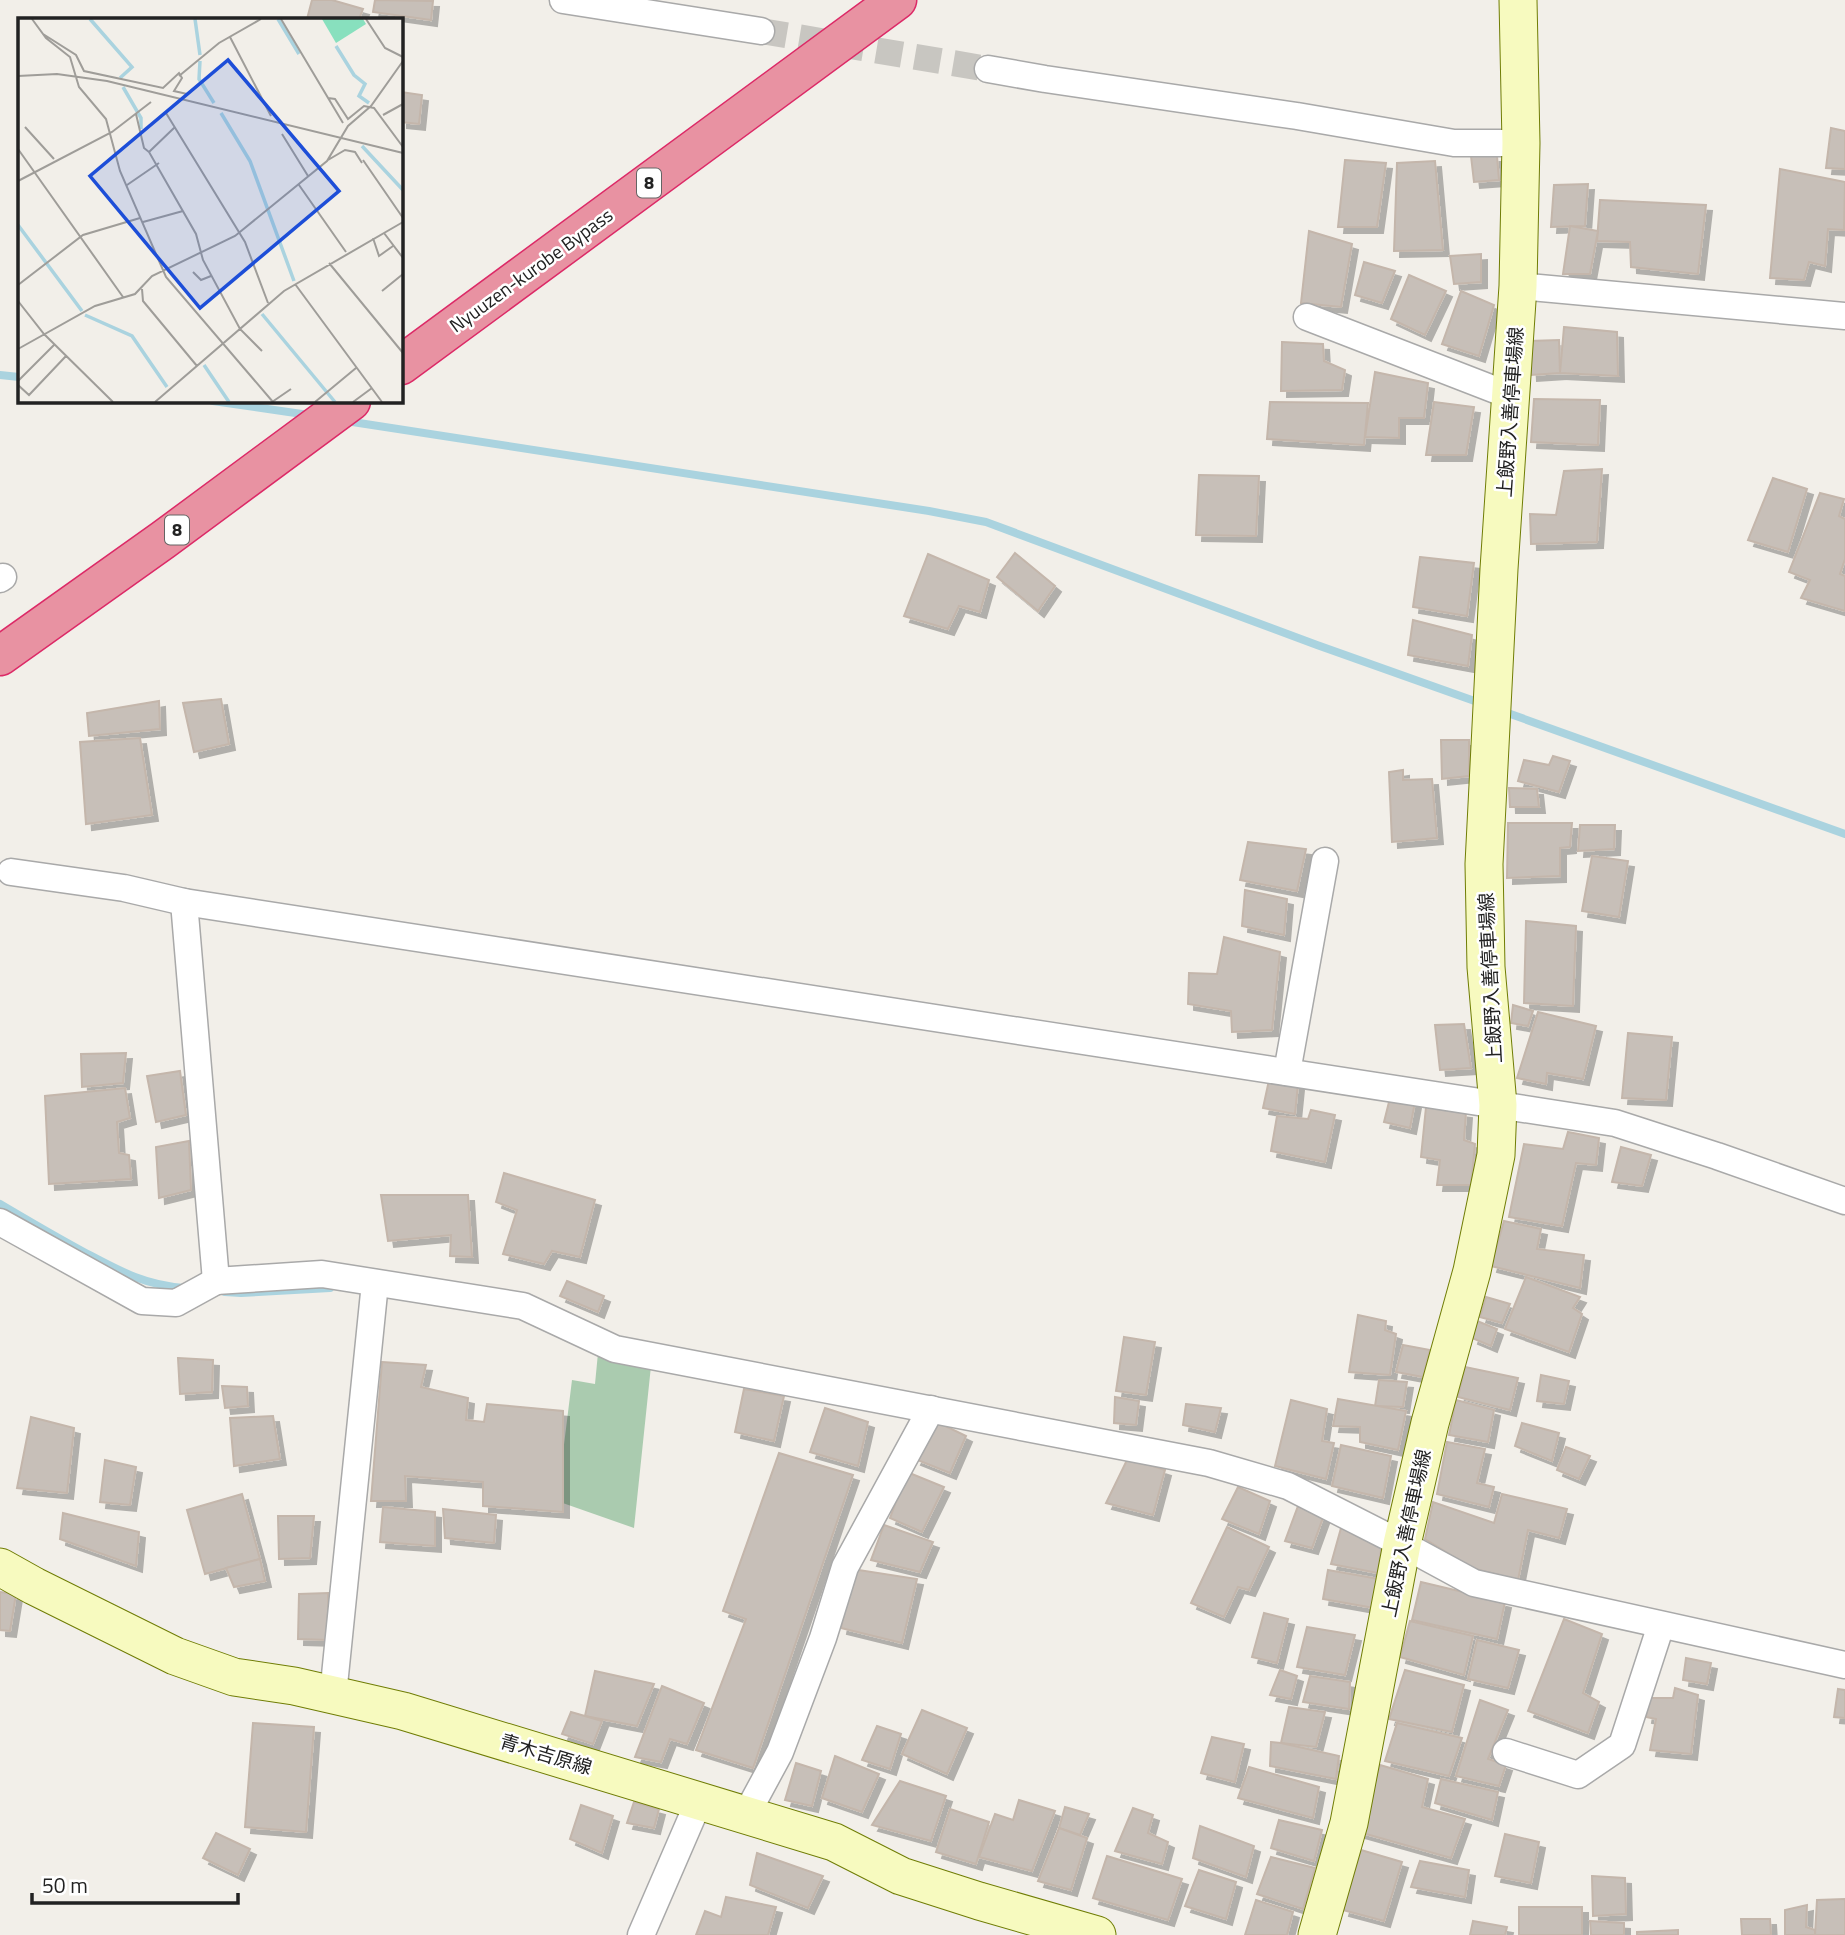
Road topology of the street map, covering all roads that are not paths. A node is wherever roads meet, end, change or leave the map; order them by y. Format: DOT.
graph roads {
  1 [pos="563,0"];
  2 [pos="897,0"];
  3 [pos="1518,0"];
  4 [pos="761,31"];
  5 [pos="988,69"];
  6 [pos="1521,143"];
  7 [pos="1518,286"];
  8 [pos="1845,316"];
  9 [pos="1307,317"];
  10 [pos="402,364"];
  11 [pos="1511,396"];
  12 [pos="350,402"];
  13 [pos="0,656"];
  14 [pos="1325,861"];
  15 [pos="11,872"];
  16 [pos="184,902"];
  17 [pos="1287,1072"];
  18 [pos="1498,1105"];
  19 [pos="1845,1200"];
  20 [pos="0,1222"];
  21 [pos="216,1281"];
  22 [pos="375,1283"];
  23 [pos="931,1409"];
  24 [pos="1402,1544"];
  25 [pos="0,1567"];
  26 [pos="1661,1625"];
  27 [pos="1845,1665"];
  28 [pos="333,1695"];
  29 [pos="1506,1752"];
  30 [pos="699,1801"];
  31 [pos="746,1815"];
  32 [pos="641,1935"];
  33 [pos="1097,1935"];
  34 [pos="1317,1935"];
  1 -- 4 [label="street"];
  2 -- 10 [label="highway, Nyuuzen-kurobe Bypass / 8"];
  3 -- 6 [label="main road, 上飯野入善停車場線"];
  5 -- 6 [label="street"];
  6 -- 7 [label="main road, 上飯野入善停車場線"];
  7 -- 8 [label="street"];
  7 -- 11 [label="main road, 上飯野入善停車場線"];
  9 -- 11 [label="street"];
  11 -- 18 [label="main road, 上飯野入善停車場線"];
  12 -- 13 [label="highway, 8"];
  14 -- 17 [label="street"];
  15 -- 16 [label="street"];
  16 -- 17 [label="street"];
  16 -- 21 [label="street"];
  17 -- 18 [label="street"];
  18 -- 19 [label="street"];
  18 -- 24 [label="main road, 上飯野入善停車場線"];
  20 -- 21 [label="street"];
  21 -- 22 [label="street"];
  22 -- 23 [label="street"];
  22 -- 28 [label="street"];
  23 -- 24 [label="street"];
  23 -- 31 [label="street"];
  24 -- 26 [label="street"];
  24 -- 34 [label="main road, 上飯野入善停車場線"];
  25 -- 28 [label="main road, 青木吉原線"];
  26 -- 27 [label="street"];
  26 -- 29 [label="street"];
  28 -- 30 [label="main road, 青木吉原線"];
  30 -- 31 [label="main road, 青木吉原線"];
  30 -- 32 [label="street"];
  31 -- 33 [label="main road, 青木吉原線"];
}
